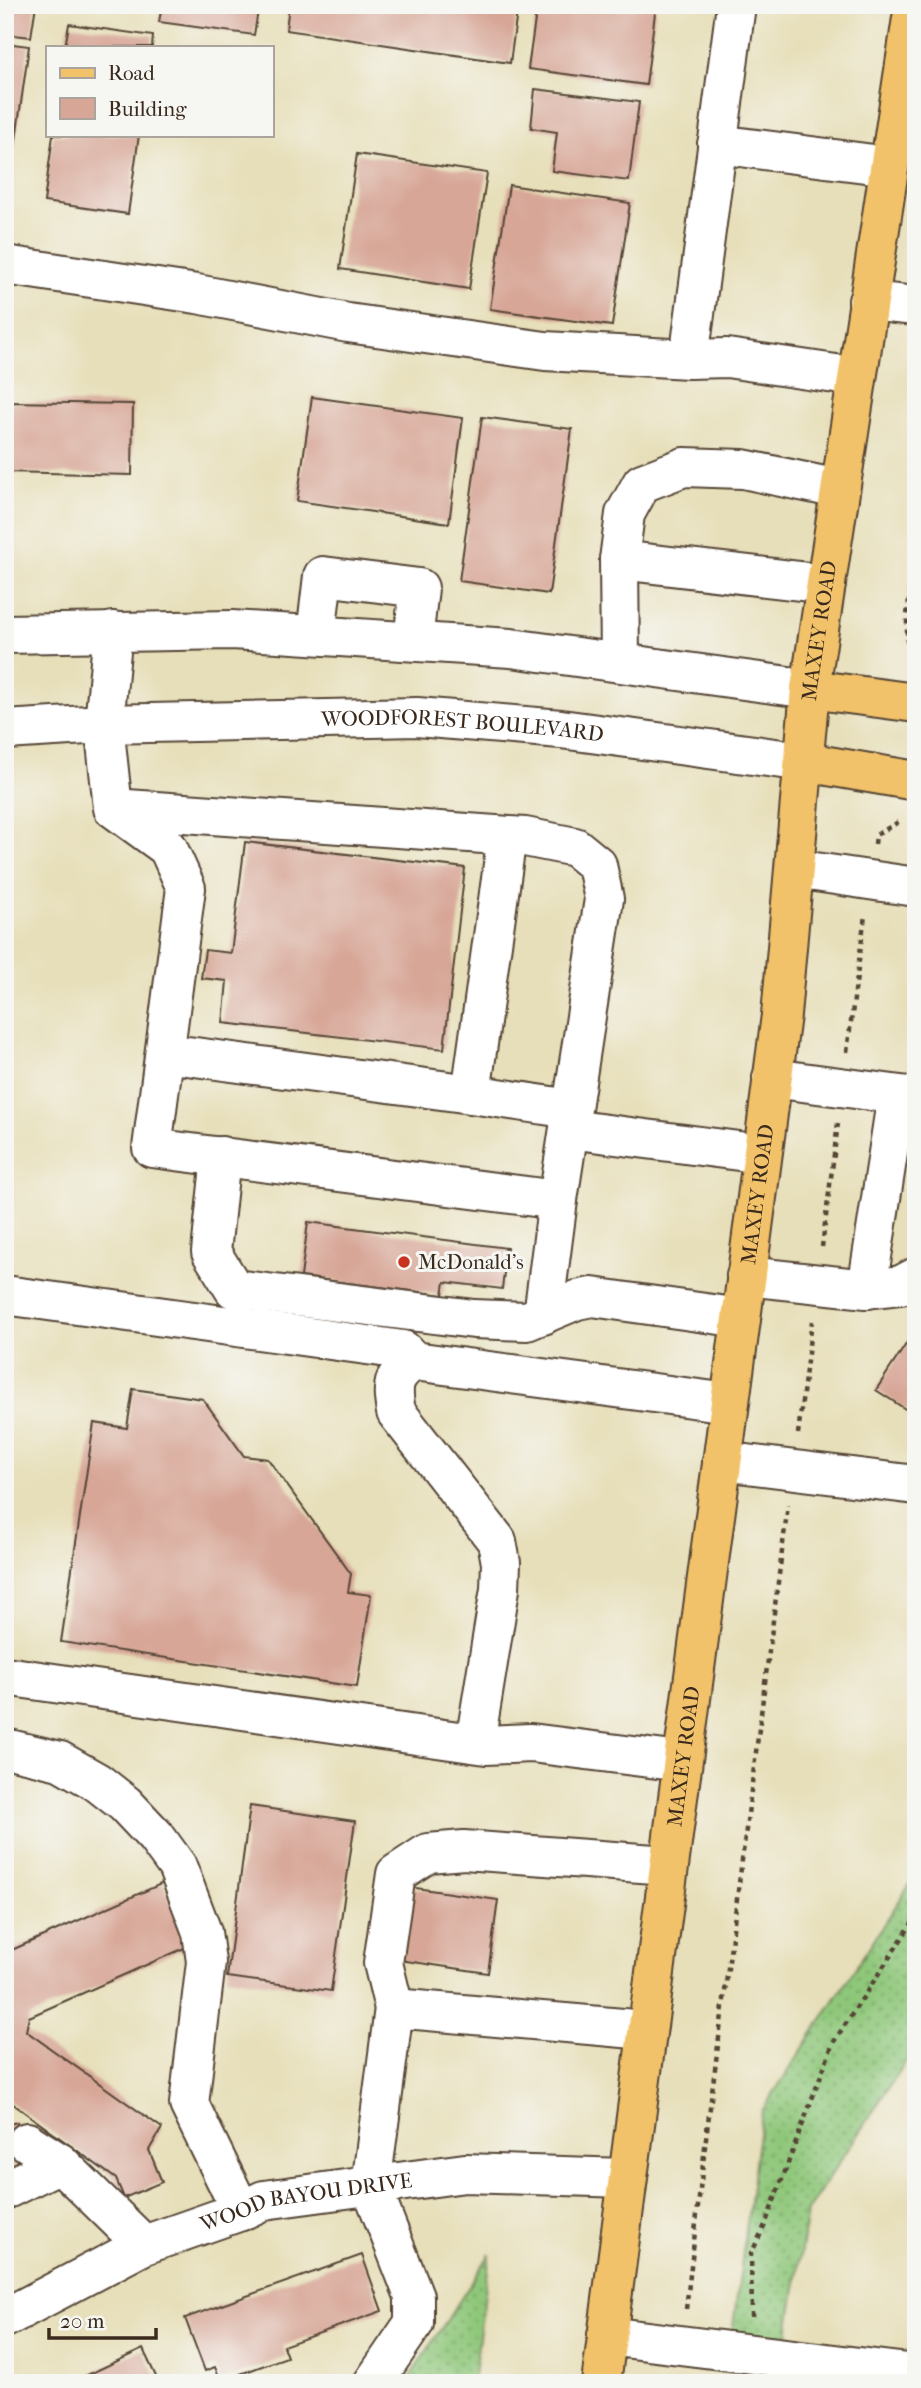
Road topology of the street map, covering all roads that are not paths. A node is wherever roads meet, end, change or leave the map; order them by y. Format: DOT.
graph roads {
  1 [pos="736,5"];
  2 [pos="914,5"];
  3 [pos="717,144"];
  4 [pos="889,166"];
  5 [pos="5,265"];
  6 [pos="868,302"];
  7 [pos="916,306"];
  8 [pos="689,359"];
  9 [pos="856,377"];
  10 [pos="839,489"];
  11 [pos="619,560"];
  12 [pos="825,584"];
  13 [pos="113,631"];
  14 [pos="5,634"];
  15 [pos="316,635"];
  16 [pos="413,641"];
  17 [pos="620,662"];
  18 [pos="810,689"];
  19 [pos="916,703"];
  20 [pos="104,724"];
  21 [pos="5,730"];
  22 [pos="805,762"];
  23 [pos="916,781"];
  24 [pos="113,807"];
  25 [pos="508,836"];
  26 [pos="795,869"];
  27 [pos="916,887"];
  28 [pos="165,1053"];
  29 [pos="772,1078"];
  30 [pos="471,1094"];
  31 [pos="907,1096"];
  32 [pos="570,1119"];
  33 [pos="762,1154"];
  34 [pos="221,1156"];
  35 [pos="558,1199"];
  36 [pos="746,1276"];
  37 [pos="916,1277"];
  38 [pos="867,1289"];
  39 [pos="5,1295"];
  40 [pos="543,1315"];
  41 [pos="741,1318"];
  42 [pos="414,1362"];
  43 [pos="729,1403"];
  44 [pos="722,1461"];
  45 [pos="916,1485"];
  46 [pos="5,1676"];
  47 [pos="475,1744"];
  48 [pos="5,1748"];
  49 [pos="681,1762"];
  50 [pos="668,1865"];
  51 [pos="394,2008"];
  52 [pos="646,2030"];
  53 [pos="27,2142"];
  54 [pos="60,2163"];
  55 [pos="626,2178"];
  56 [pos="371,2186"];
  57 [pos="5,2190"];
  58 [pos="241,2211"];
  59 [pos="144,2245"];
  60 [pos="5,2318"];
  61 [pos="607,2336"];
  62 [pos="916,2374"];
  63 [pos="373,2383"];
  64 [pos="601,2383"];
  1 -- 3 [label="street"];
  2 -- 4 [label="main road, MAXEY ROAD"];
  3 -- 4 [label="street"];
  3 -- 8 [label="street"];
  4 -- 6 [label="main road, MAXEY ROAD"];
  5 -- 8 [label="street"];
  6 -- 7 [label="street"];
  6 -- 9 [label="main road, MAXEY ROAD"];
  8 -- 9 [label="street"];
  9 -- 10 [label="main road, MAXEY ROAD"];
  10 -- 11 [label="street"];
  10 -- 12 [label="main road, MAXEY ROAD"];
  11 -- 12 [label="street"];
  11 -- 17 [label="street"];
  12 -- 18 [label="main road, MAXEY ROAD"];
  13 -- 14 [label="street"];
  13 -- 15 [label="street"];
  13 -- 20 [label="street"];
  15 -- 16 [label="street"];
  15 -- 16 [label="street"];
  16 -- 17 [label="street"];
  17 -- 18 [label="street"];
  18 -- 19 [label="main road"];
  18 -- 22 [label="main road, MAXEY ROAD"];
  20 -- 21 [label="street, WOODFOREST BOULEVARD"];
  20 -- 22 [label="street, WOODFOREST BOULEVARD"];
  20 -- 24 [label="street"];
  22 -- 23 [label="main road, WOODFOREST BOULEVARD"];
  22 -- 26 [label="main road, MAXEY ROAD"];
  24 -- 25 [label="street"];
  24 -- 28 [label="street"];
  25 -- 30 [label="street"];
  25 -- 32 [label="street"];
  26 -- 27 [label="street"];
  26 -- 29 [label="main road, MAXEY ROAD"];
  28 -- 30 [label="street"];
  28 -- 34 [label="street"];
  29 -- 31 [label="street"];
  29 -- 33 [label="main road, MAXEY ROAD"];
  30 -- 32 [label="street"];
  31 -- 38 [label="street"];
  32 -- 33 [label="street"];
  32 -- 35 [label="street"];
  33 -- 36 [label="main road, MAXEY ROAD"];
  34 -- 35 [label="street"];
  34 -- 40 [label="street"];
  35 -- 40 [label="street"];
  36 -- 38 [label="street"];
  36 -- 41 [label="main road, MAXEY ROAD"];
  37 -- 38 [label="street"];
  39 -- 42 [label="street"];
  40 -- 41 [label="street"];
  41 -- 43 [label="main road, MAXEY ROAD"];
  42 -- 43 [label="street"];
  42 -- 47 [label="street"];
  43 -- 44 [label="main road, MAXEY ROAD"];
  44 -- 45 [label="street"];
  44 -- 49 [label="main road, MAXEY ROAD"];
  46 -- 47 [label="street"];
  47 -- 49 [label="street"];
  48 -- 58 [label="street"];
  49 -- 50 [label="main road, MAXEY ROAD"];
  50 -- 51 [label="street"];
  50 -- 52 [label="main road, MAXEY ROAD"];
  51 -- 52 [label="street"];
  51 -- 56 [label="street"];
  52 -- 55 [label="main road, MAXEY ROAD"];
  53 -- 54 [label="street"];
  54 -- 57 [label="street"];
  54 -- 59 [label="street"];
  55 -- 56 [label="street, WOOD BAYOU DRIVE"];
  55 -- 61 [label="main road, MAXEY ROAD"];
  56 -- 58 [label="street, WOOD BAYOU DRIVE"];
  56 -- 63 [label="street"];
  58 -- 59 [label="street, WOOD BAYOU DRIVE"];
  59 -- 60 [label="street, WOOD BAYOU DRIVE"];
  61 -- 62 [label="street"];
  61 -- 64 [label="main road, MAXEY ROAD"];
}
